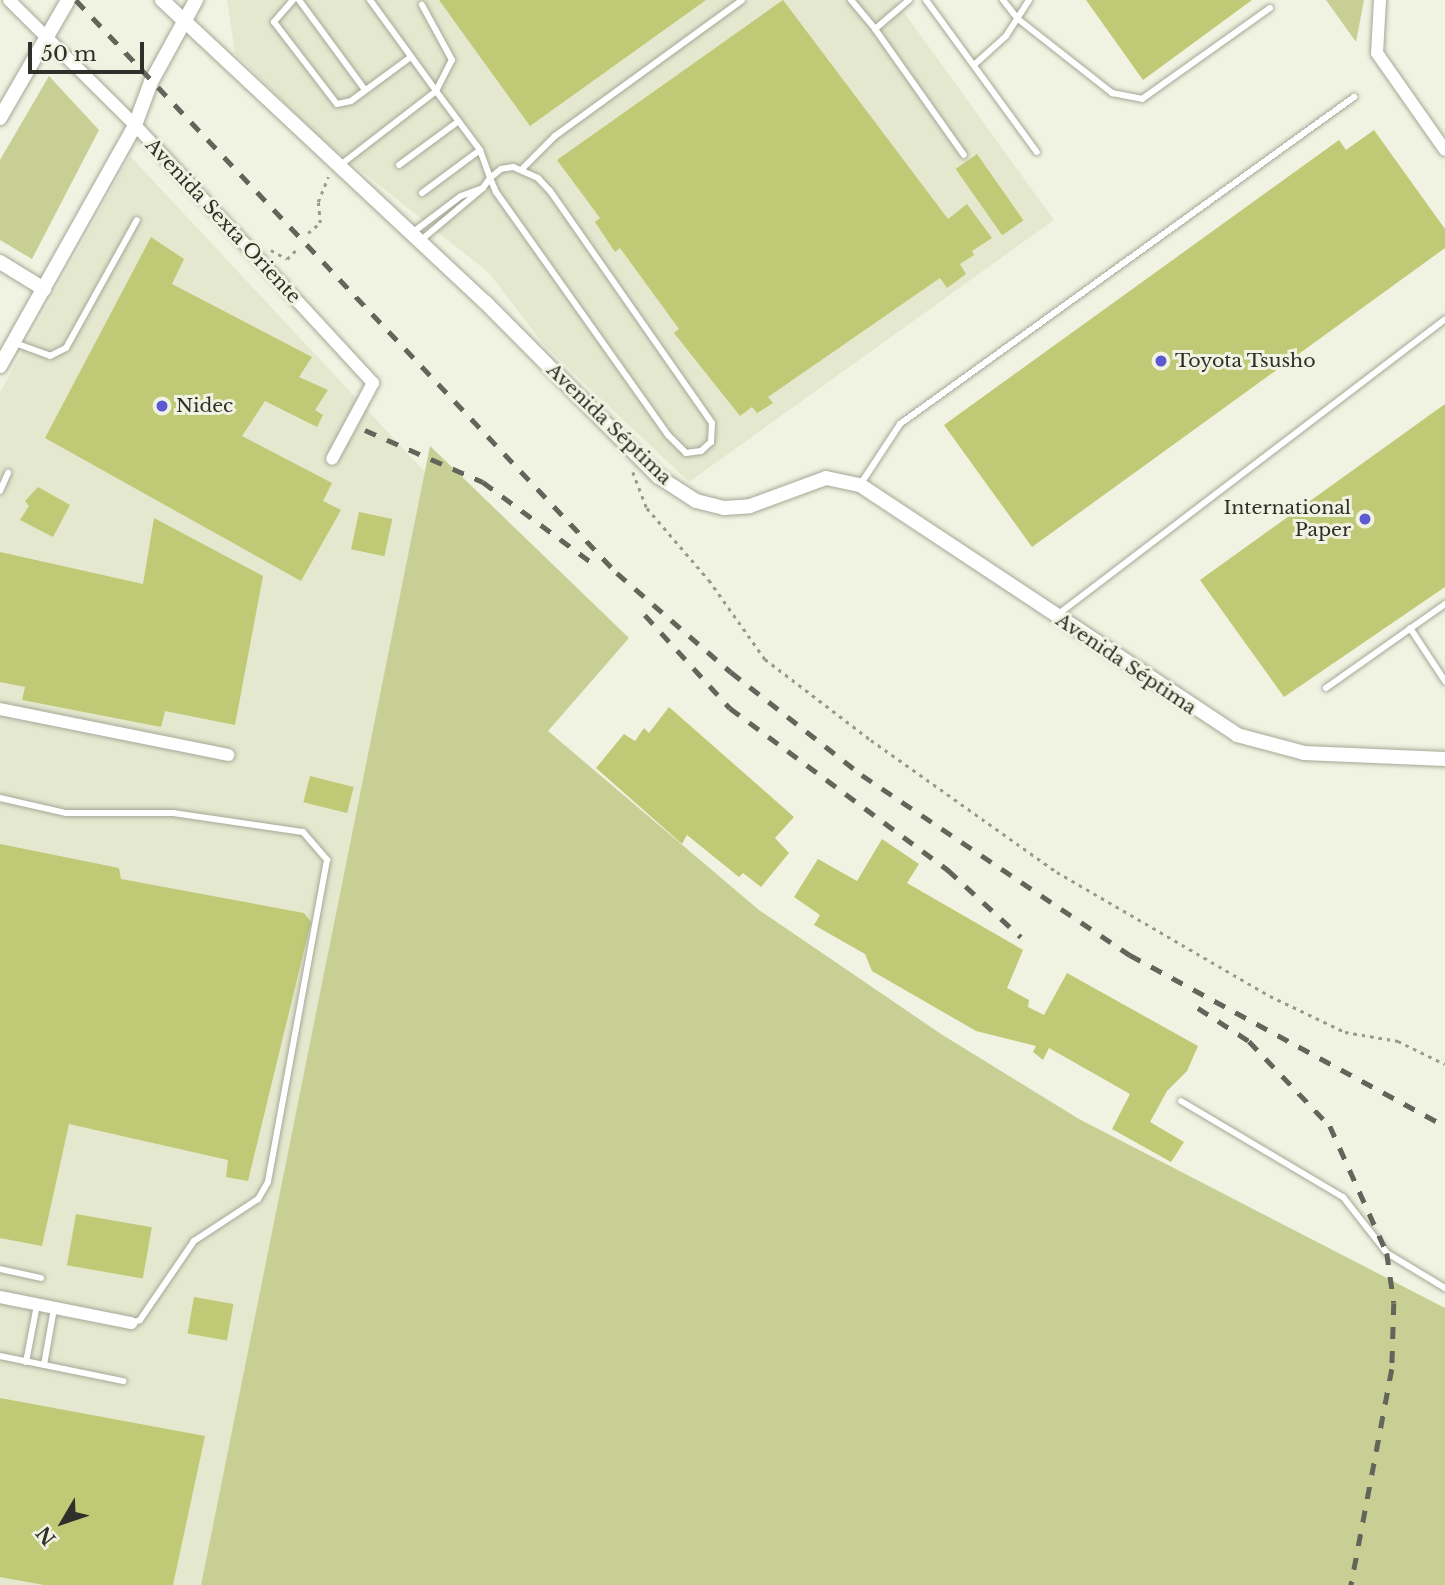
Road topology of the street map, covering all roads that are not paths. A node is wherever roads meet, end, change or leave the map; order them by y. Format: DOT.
graph roads {
  1 [pos="9,0"];
  2 [pos="68,0"];
  3 [pos="162,0"];
  4 [pos="196,0"];
  5 [pos="293,0"];
  6 [pos="299,0"];
  7 [pos="370,0"];
  8 [pos="742,0"];
  9 [pos="851,0"];
  10 [pos="909,0"];
  11 [pos="926,0"];
  12 [pos="1003,0"];
  13 [pos="1028,0"];
  14 [pos="1380,0"];
  15 [pos="422,5"];
  16 [pos="1270,8"];
  17 [pos="1018,19"];
  18 [pos="184,22"];
  19 [pos="875,29"];
  20 [pos="47,39"];
  21 [pos="411,57"];
  22 [pos="974,65"];
  23 [pos="365,90"];
  24 [pos="436,92"];
  25 [pos="1354,97"];
  26 [pos="0,118"];
  27 [pos="458,121"];
  28 [pos="135,125"];
  29 [pos="480,150"];
  30 [pos="1445,150"];
  31 [pos="1037,152"];
  32 [pos="964,155"];
  33 [pos="400,165"];
  34 [pos="338,167"];
  35 [pos="523,168"];
  36 [pos="490,178"];
  37 [pos="484,188"];
  38 [pos="422,193"];
  39 [pos="137,220"];
  40 [pos="416,237"];
  41 [pos="0,262"];
  42 [pos="44,289"];
  43 [pos="1445,319"];
  44 [pos="13,342"];
  45 [pos="0,366"];
  46 [pos="332,459"];
  47 [pos="8,472"];
  48 [pos="860,485"];
  49 [pos="0,491"];
  50 [pos="1445,604"];
  51 [pos="1055,617"];
  52 [pos="1410,628"];
  53 [pos="1445,681"];
  54 [pos="1326,688"];
  55 [pos="0,709"];
  56 [pos="228,755"];
  57 [pos="1445,759"];
  58 [pos="0,798"];
  59 [pos="1181,1101"];
  60 [pos="0,1269"];
  61 [pos="41,1278"];
  62 [pos="1445,1288"];
  63 [pos="0,1297"];
  64 [pos="37,1304"];
  65 [pos="54,1308"];
  66 [pos="131,1323"];
  67 [pos="0,1356"];
  68 [pos="26,1362"];
  69 [pos="44,1365"];
  70 [pos="124,1381"];
  1 -- 20 [label="street, Avenida Sexta Oriente"];
  2 -- 20 [label="street"];
  3 -- 18 [label="street, Avenida Séptima"];
  4 -- 18 [label="street"];
  5 -- 23 [label="lane"];
  6 -- 23 [label="lane"];
  7 -- 21 [label="lane"];
  8 -- 35 [label="lane"];
  9 -- 19 [label="lane"];
  10 -- 19 [label="lane"];
  11 -- 22 [label="lane"];
  12 -- 17 [label="lane"];
  13 -- 17 [label="lane"];
  14 -- 30 [label="street"];
  15 -- 24 [label="lane"];
  16 -- 17 [label="lane"];
  17 -- 22 [label="lane"];
  18 -- 28 [label="street"];
  18 -- 34 [label="street, Avenida Séptima"];
  19 -- 32 [label="lane"];
  20 -- 26 [label="street"];
  20 -- 28 [label="street, Avenida Sexta Oriente"];
  21 -- 23 [label="lane"];
  21 -- 24 [label="lane"];
  22 -- 31 [label="lane"];
  24 -- 27 [label="lane"];
  24 -- 34 [label="lane"];
  25 -- 48 [label="lane"];
  27 -- 29 [label="lane"];
  27 -- 33 [label="lane"];
  28 -- 42 [label="street"];
  28 -- 46 [label="street, Avenida Sexta Oriente"];
  29 -- 36 [label="lane"];
  29 -- 38 [label="lane"];
  34 -- 40 [label="street, Avenida Séptima"];
  35 -- 36 [label="lane"];
  35 -- 36 [label="lane"];
  36 -- 37 [label="lane"];
  37 -- 40 [label="lane"];
  37 -- 40 [label="lane"];
  39 -- 44 [label="lane"];
  40 -- 48 [label="street, Avenida Séptima"];
  41 -- 42 [label="street"];
  42 -- 44 [label="street"];
  43 -- 51 [label="lane"];
  44 -- 45 [label="street"];
  47 -- 49 [label="lane"];
  48 -- 51 [label="street, Avenida Séptima"];
  50 -- 52 [label="lane"];
  51 -- 57 [label="street, Avenida Séptima"];
  52 -- 53 [label="lane"];
  52 -- 54 [label="lane"];
  55 -- 56 [label="street"];
  58 -- 66 [label="lane"];
  59 -- 62 [label="lane"];
  60 -- 61 [label="lane"];
  63 -- 64 [label="street"];
  64 -- 65 [label="street"];
  64 -- 68 [label="lane"];
  65 -- 66 [label="street"];
  65 -- 69 [label="lane"];
  67 -- 68 [label="lane"];
  68 -- 69 [label="lane"];
  69 -- 70 [label="lane"];
}
